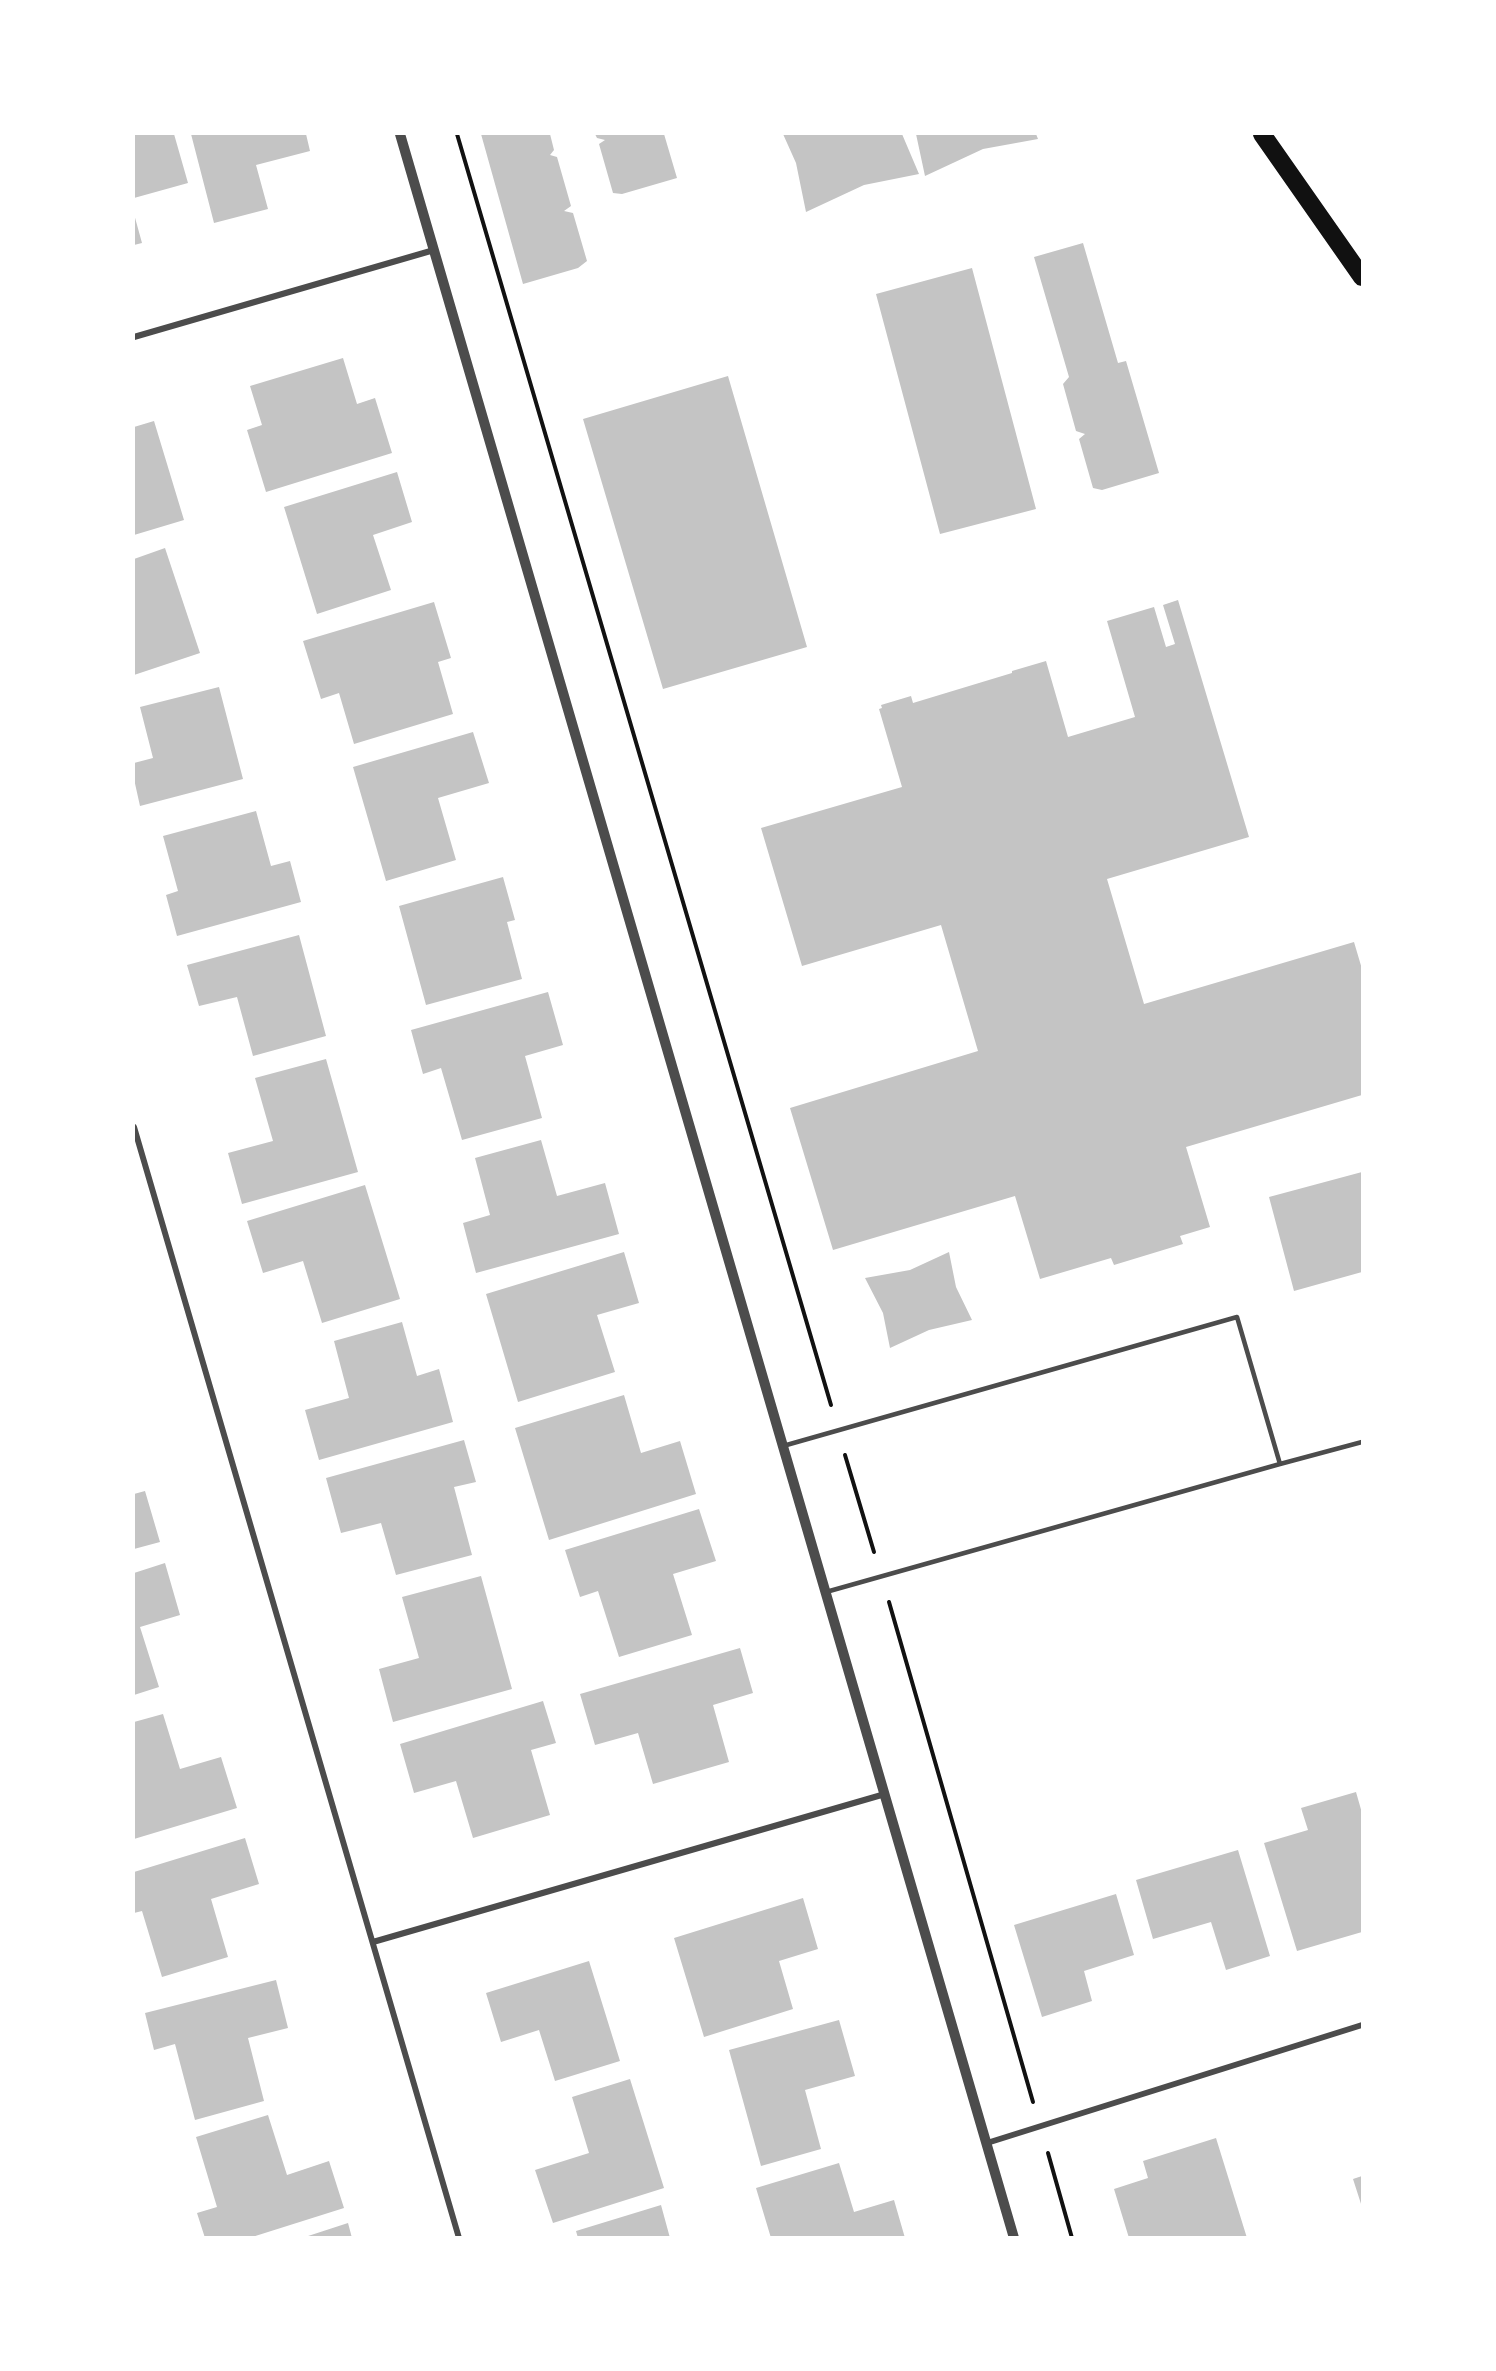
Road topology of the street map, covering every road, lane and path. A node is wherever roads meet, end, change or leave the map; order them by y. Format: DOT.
graph roads {
  1 [pos="400,134"];
  2 [pos="457,134"];
  3 [pos="1262,134"];
  4 [pos="434,250"];
  5 [pos="1362,277"];
  6 [pos="134,337"];
  7 [pos="134,1127"];
  8 [pos="838,1430"];
  9 [pos="1362,1442"];
  10 [pos="783,1446"];
  11 [pos="1280,1464"];
  12 [pos="881,1576"];
  13 [pos="826,1592"];
  14 [pos="885,1794"];
  15 [pos="373,1942"];
  16 [pos="1362,2025"];
  17 [pos="1040,2125"];
  18 [pos="987,2142"];
  19 [pos="459,2238"];
  20 [pos="1014,2238"];
  21 [pos="1072,2238"];
  1 -- 4 [label="street"];
  2 -- 8 [label="path"];
  3 -- 5 [label="highway"];
  4 -- 6 [label="street"];
  4 -- 10 [label="street"];
  7 -- 15 [label="street"];
  8 -- 10 [label="lane"];
  8 -- 11 [label="lane"];
  8 -- 12 [label="path"];
  9 -- 11 [label="lane"];
  10 -- 13 [label="street"];
  11 -- 12 [label="lane"];
  12 -- 13 [label="lane"];
  12 -- 17 [label="path"];
  13 -- 14 [label="street"];
  14 -- 15 [label="street"];
  14 -- 18 [label="street"];
  15 -- 19 [label="street"];
  16 -- 17 [label="street"];
  17 -- 18 [label="street"];
  17 -- 21 [label="path"];
  18 -- 20 [label="street"];
}
